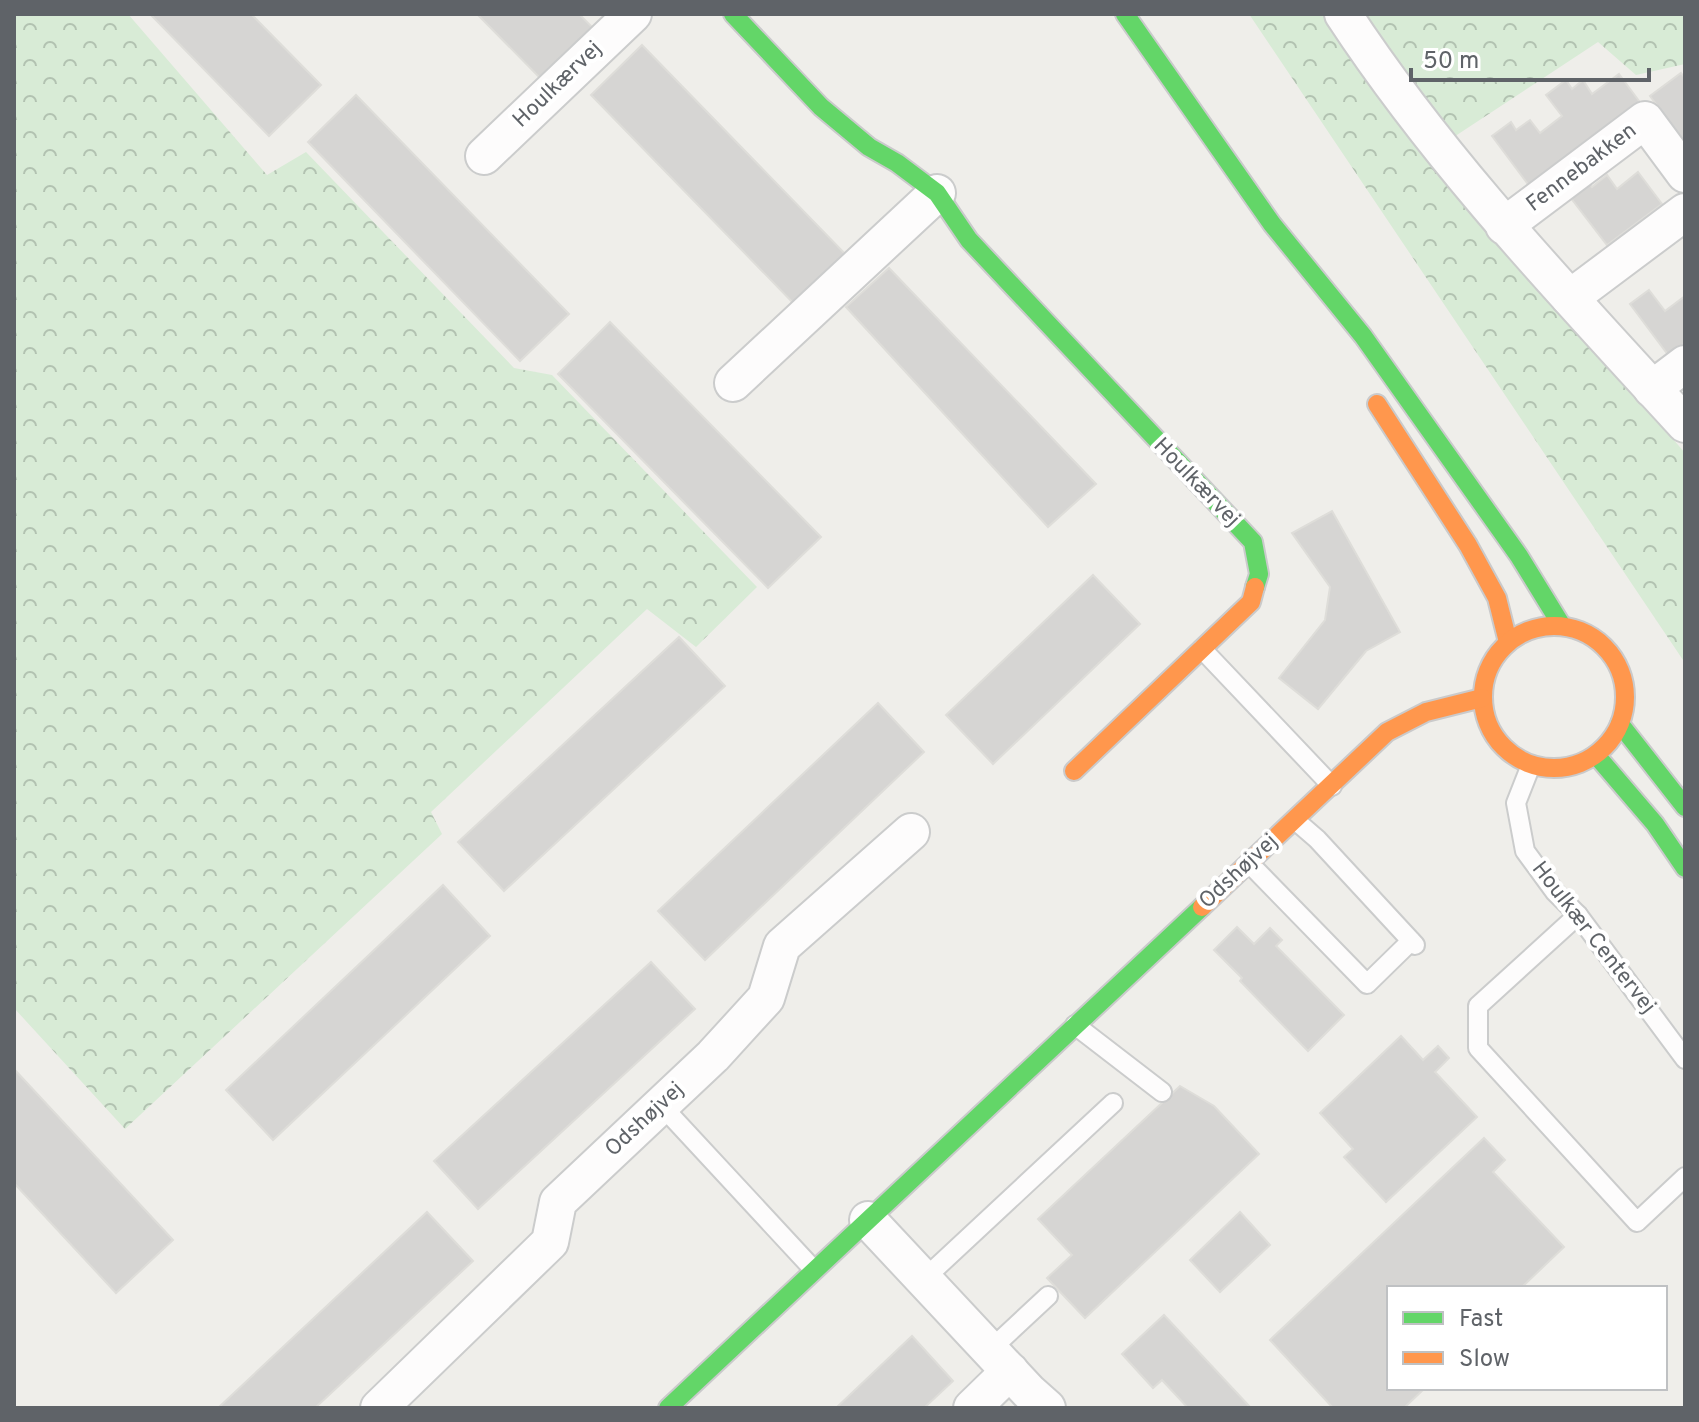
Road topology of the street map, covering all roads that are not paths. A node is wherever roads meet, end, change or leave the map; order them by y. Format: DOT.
graph roads {
  1 [pos="633,14"];
  2 [pos="733,14"];
  3 [pos="1125,14"];
  4 [pos="1343,14"];
  5 [pos="484,156"];
  6 [pos="1685,174"];
  7 [pos="937,193"];
  8 [pos="1685,212"];
  9 [pos="1272,224"];
  10 [pos="1504,226"];
  11 [pos="1570,298"];
  12 [pos="1327,319"];
  13 [pos="1685,364"];
  14 [pos="733,383"];
  15 [pos="1366,387"];
  16 [pos="1652,389"];
  17 [pos="1685,424"];
  18 [pos="1562,626"];
  19 [pos="1508,642"];
  20 [pos="1202,649"];
  21 [pos="1482,698"];
  22 [pos="1620,724"];
  23 [pos="1596,755"];
  24 [pos="1531,765"];
  25 [pos="1074,771"];
  26 [pos="1332,786"];
  27 [pos="1685,807"];
  28 [pos="1295,820"];
  29 [pos="911,832"];
  30 [pos="1249,863"];
  31 [pos="1685,868"];
  32 [pos="1578,915"];
  33 [pos="1075,1025"];
  34 [pos="1685,1059"];
  35 [pos="1162,1092"];
  36 [pos="1113,1103"];
  37 [pos="661,1105"];
  38 [pos="1685,1177"];
  39 [pos="868,1220"];
  40 [pos="814,1270"];
  41 [pos="924,1279"];
  42 [pos="1048,1296"];
  43 [pos="1000,1361"];
  44 [pos="379,1408"];
  45 [pos="668,1408"];
  46 [pos="972,1408"];
  47 [pos="1047,1408"];
  1 -- 5 [label="street, Houlkærvej"];
  2 -- 7 [label="street, Houlkærvej"];
  3 -- 9 [label="street"];
  4 -- 10 [label="street, Fennebakken"];
  6 -- 10 [label="street, Fennebakken"];
  7 -- 14 [label="street"];
  7 -- 20 [label="street, Houlkærvej"];
  8 -- 11 [label="street"];
  9 -- 12 [label="street"];
  9 -- 18 [label="street"];
  10 -- 11 [label="street, Fennebakken"];
  11 -- 16 [label="street, Fennebakken"];
  13 -- 16 [label="street"];
  15 -- 19 [label="street"];
  16 -- 17 [label="street, Fennebakken"];
  18 -- 19 [label="street"];
  18 -- 22 [label="street"];
  19 -- 21 [label="street"];
  20 -- 25 [label="street, Houlkærvej"];
  20 -- 26 [label="lane"];
  21 -- 24 [label="street"];
  21 -- 26 [label="street, Odshøjvej"];
  22 -- 23 [label="street"];
  22 -- 27 [label="street"];
  23 -- 24 [label="street"];
  23 -- 31 [label="street"];
  24 -- 32 [label="lane, Houlkær Centervej"];
  26 -- 28 [label="street, Odshøjvej"];
  28 -- 30 [label="street, Odshøjvej"];
  28 -- 30 [label="lane, Odshøjvej"];
  29 -- 37 [label="street, Odshøjvej"];
  30 -- 33 [label="street, Odshøjvej"];
  32 -- 34 [label="lane, Houlkær Centervej"];
  32 -- 38 [label="lane"];
  33 -- 35 [label="lane"];
  33 -- 39 [label="street, Odshøjvej"];
  36 -- 41 [label="lane"];
  37 -- 40 [label="lane"];
  37 -- 44 [label="street, Odshøjvej"];
  39 -- 40 [label="street, Odshøjvej"];
  39 -- 41 [label="street"];
  40 -- 45 [label="street, Odshøjvej"];
  41 -- 43 [label="street"];
  42 -- 43 [label="lane"];
  43 -- 46 [label="street"];
  43 -- 47 [label="street"];
}
